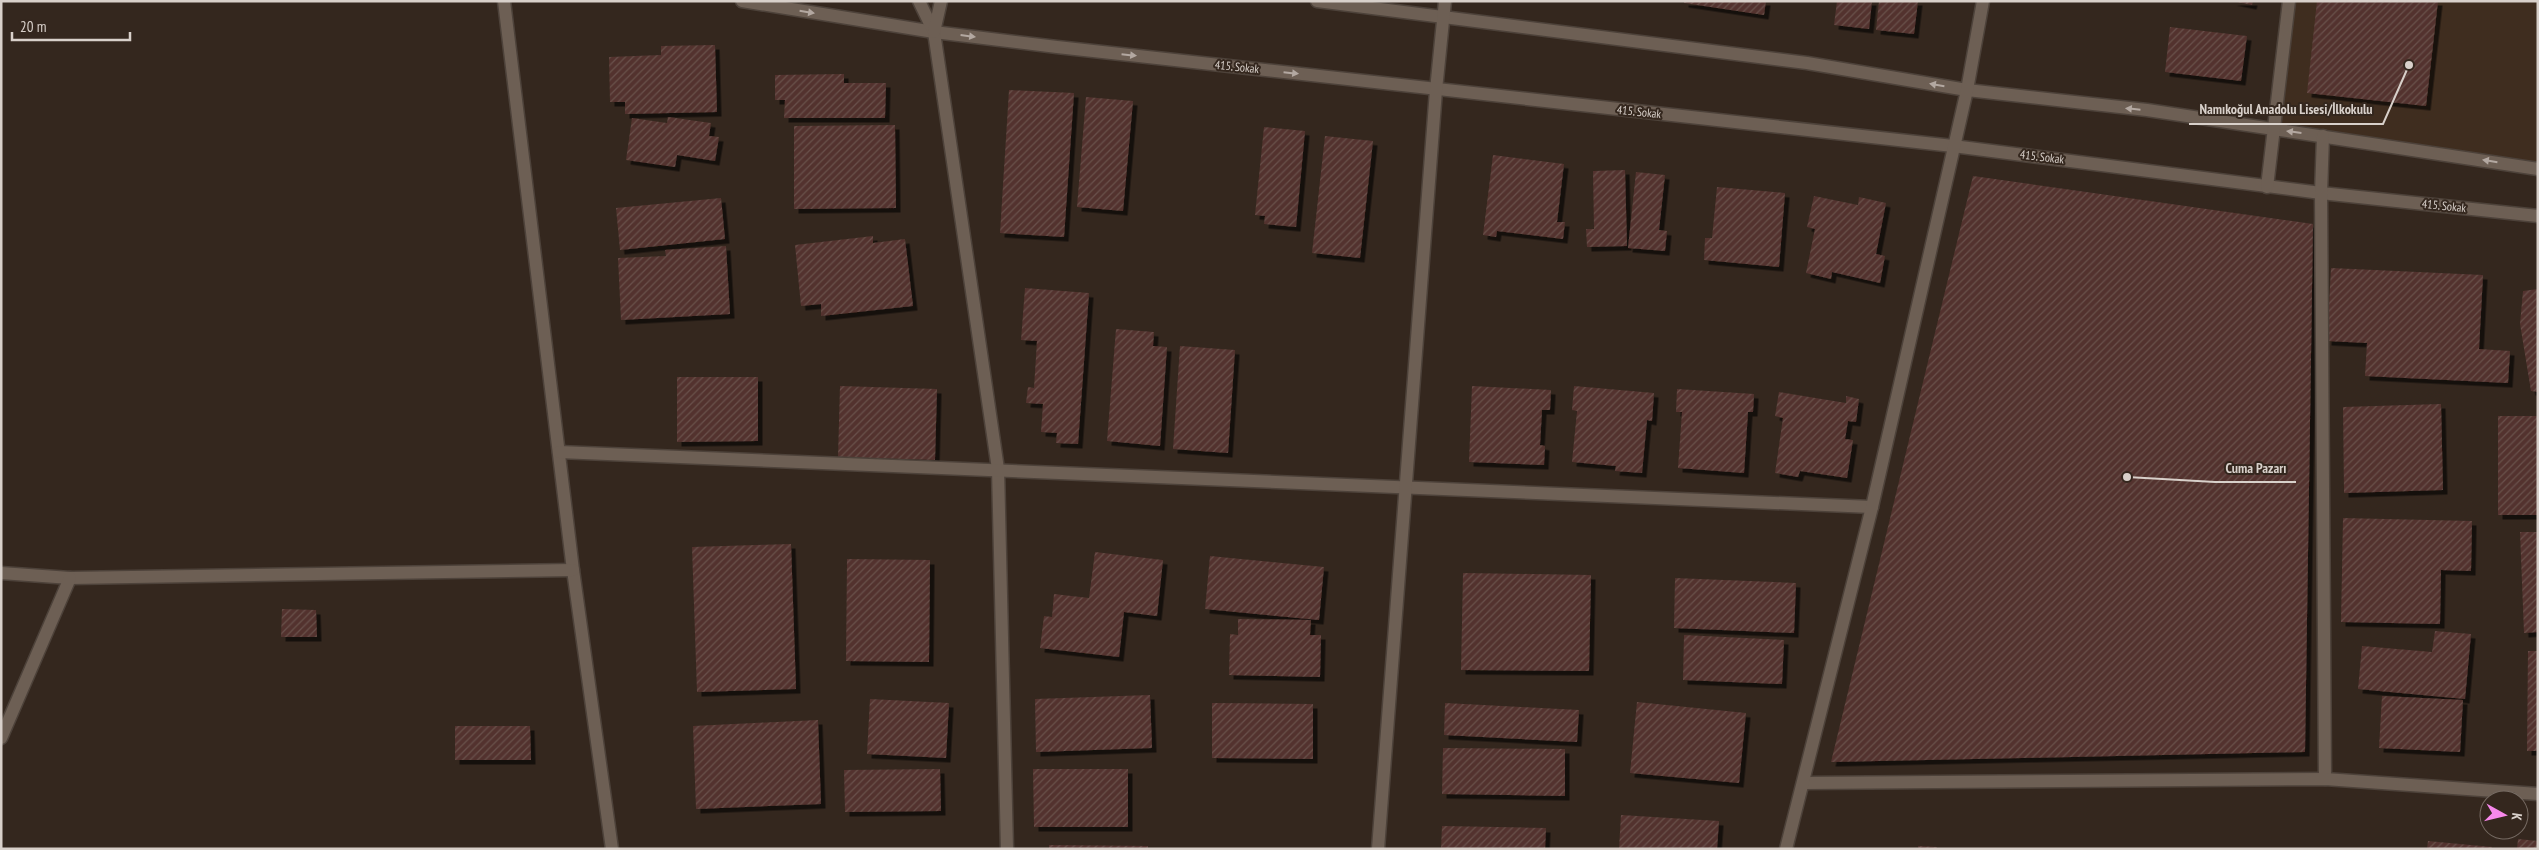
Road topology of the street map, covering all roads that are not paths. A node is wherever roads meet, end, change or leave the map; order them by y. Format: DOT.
graph roads {
  1 [pos="504,1"];
  2 [pos="742,1"];
  3 [pos="919,1"];
  4 [pos="942,1"];
  5 [pos="1317,1"];
  6 [pos="1445,1"];
  7 [pos="1984,1"];
  8 [pos="2289,1"];
  9 [pos="1444,17"];
  10 [pos="934,32"];
  11 [pos="1436,90"];
  12 [pos="1967,90"];
  13 [pos="2273,130"];
  14 [pos="2322,136"];
  15 [pos="1952,146"];
  16 [pos="2538,168"];
  17 [pos="2268,187"];
  18 [pos="2321,193"];
  19 [pos="2538,216"];
  20 [pos="559,452"];
  21 [pos="998,469"];
  22 [pos="1405,488"];
  23 [pos="1872,507"];
  24 [pos="573,570"];
  25 [pos="1,573"];
  26 [pos="70,578"];
  27 [pos="1,738"];
  28 [pos="2325,779"];
  29 [pos="1803,783"];
  30 [pos="2538,794"];
  31 [pos="612,849"];
  32 [pos="1007,849"];
  33 [pos="1378,849"];
  34 [pos="1786,849"];
  1 -- 20 [label="street"];
  2 -- 10 [label="street, 415. Sokak, one-way"];
  3 -- 10 [label="street"];
  4 -- 10 [label="street"];
  5 -- 9 [label="street"];
  6 -- 9 [label="street"];
  7 -- 12 [label="street"];
  8 -- 13 [label="street"];
  9 -- 11 [label="street"];
  12 -- 9 [label="street, one-way"];
  10 -- 11 [label="street, 415. Sokak, one-way"];
  10 -- 21 [label="street"];
  11 -- 15 [label="street, 415. Sokak"];
  11 -- 22 [label="street"];
  13 -- 12 [label="street, one-way"];
  12 -- 15 [label="street"];
  14 -- 13 [label="street, one-way"];
  13 -- 17 [label="street"];
  16 -- 14 [label="street, one-way"];
  14 -- 18 [label="street"];
  15 -- 17 [label="street, 415. Sokak"];
  15 -- 23 [label="street"];
  17 -- 18 [label="street, 415. Sokak"];
  18 -- 19 [label="street, 415. Sokak"];
  18 -- 28 [label="street"];
  20 -- 21 [label="street"];
  20 -- 24 [label="street"];
  21 -- 22 [label="street"];
  21 -- 32 [label="street"];
  22 -- 23 [label="street"];
  22 -- 33 [label="street"];
  23 -- 29 [label="street"];
  24 -- 26 [label="street"];
  24 -- 31 [label="street"];
  25 -- 26 [label="street"];
  26 -- 27 [label="street"];
  28 -- 29 [label="street"];
  28 -- 30 [label="street"];
  29 -- 34 [label="street"];
}
